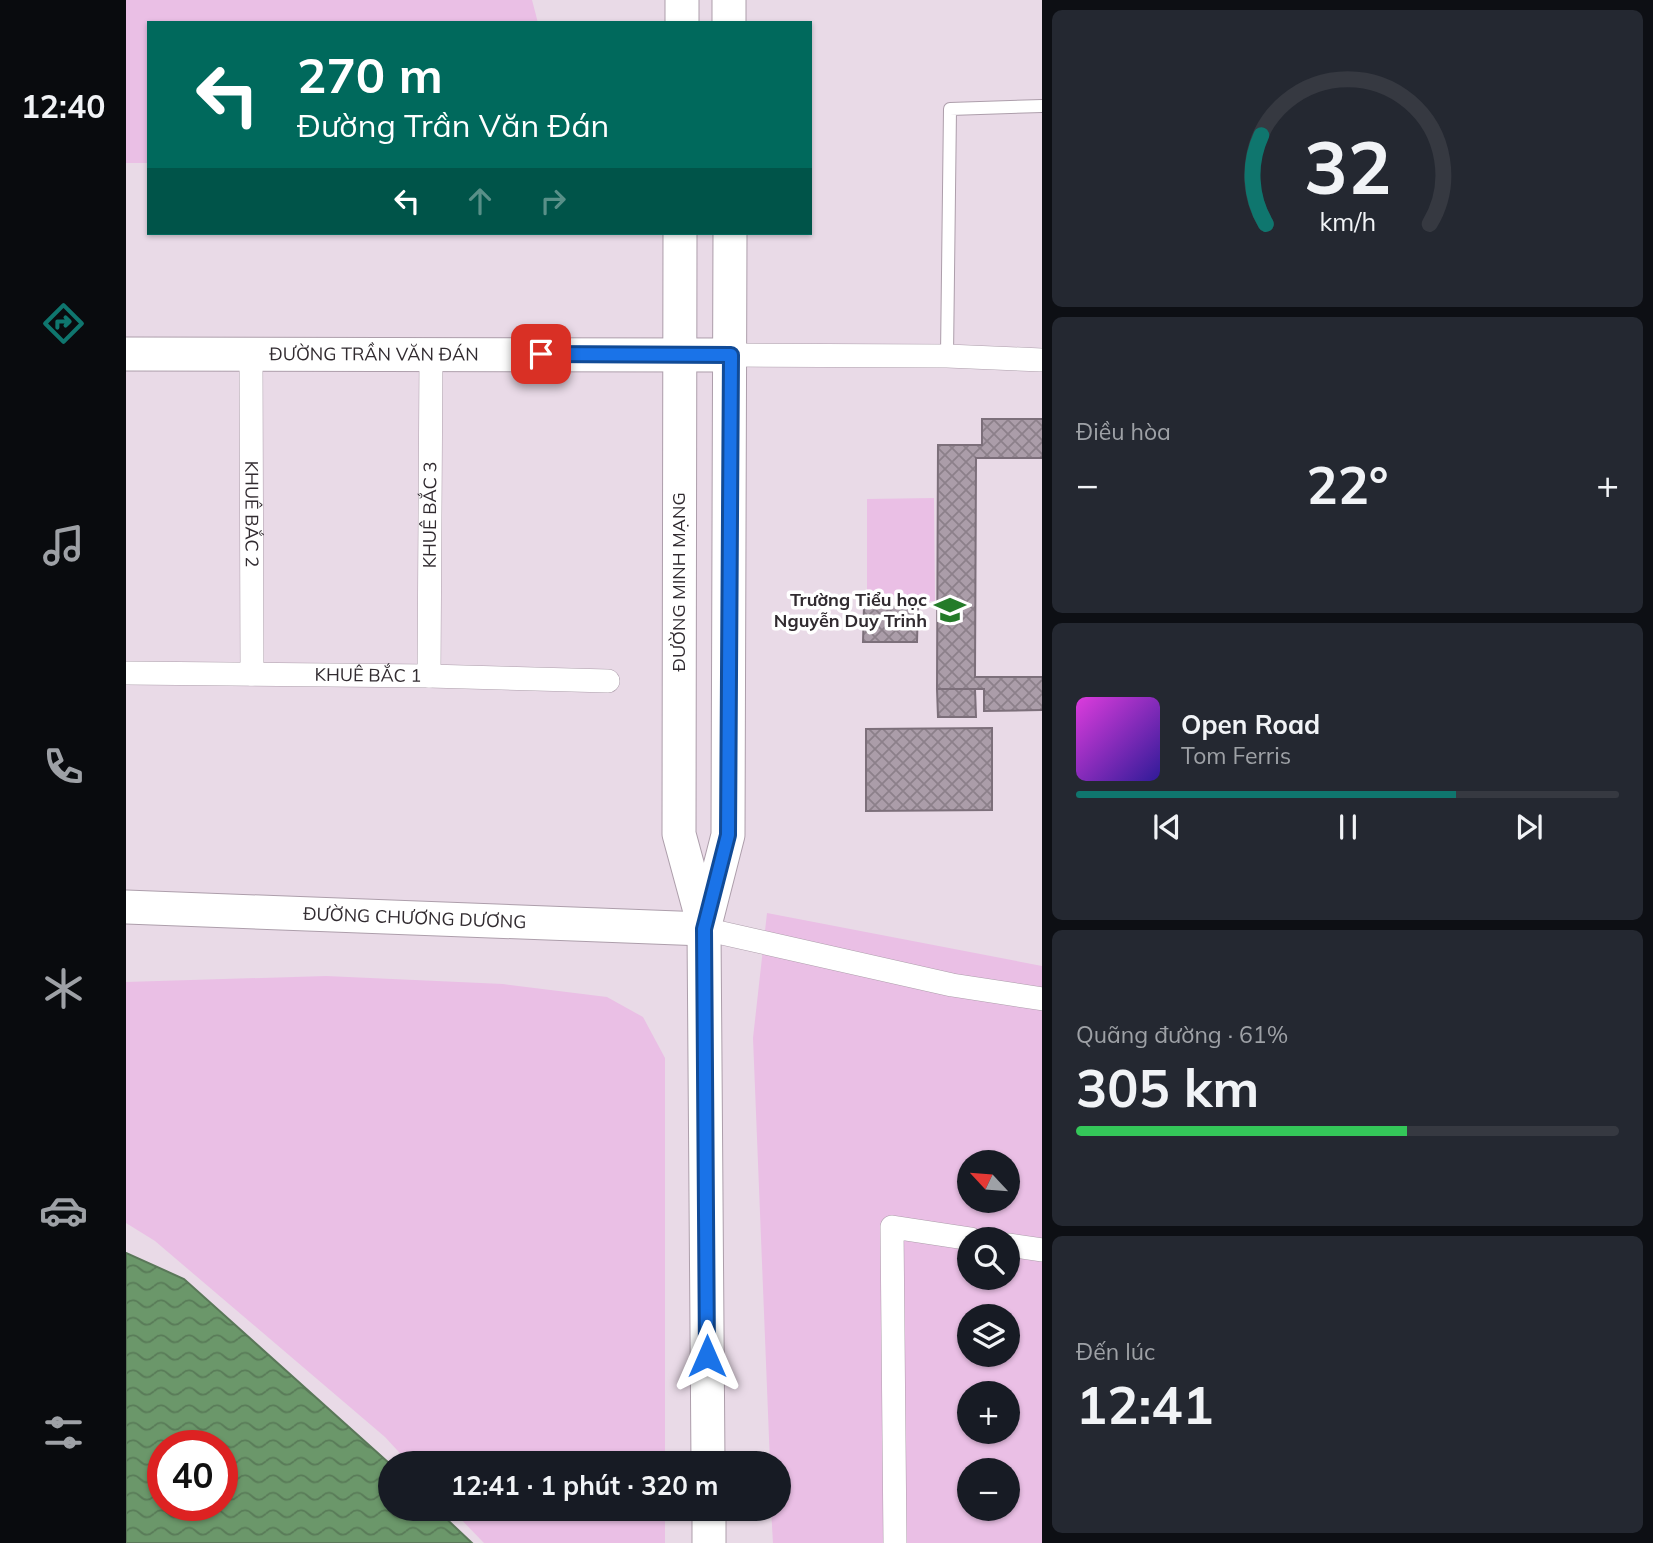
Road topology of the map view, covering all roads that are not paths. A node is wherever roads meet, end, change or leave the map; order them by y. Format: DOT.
graph roads {
  1 [pos="682,0"];
  2 [pos="729,0"];
  3 [pos="682,21"];
  4 [pos="729,21"];
  5 [pos="1042,106"];
  6 [pos="680,235"];
  7 [pos="730,235"];
  8 [pos="126,354"];
  9 [pos="678,354"];
  10 [pos="251,355"];
  11 [pos="431,355"];
  12 [pos="731,355"];
  13 [pos="947,356"];
  14 [pos="1042,360"];
  15 [pos="126,673"];
  16 [pos="252,674"];
  17 [pos="429,676"];
  18 [pos="608,681"];
  19 [pos="126,907"];
  20 [pos="704,929"];
  21 [pos="1042,999"];
  22 [pos="957,1237"];
  23 [pos="1020,1247"];
  24 [pos="1042,1250"];
  25 [pos="708,1451"];
  26 [pos="709,1521"];
  27 [pos="709,1543"];
  28 [pos="895,1543"];
  1 -- 3 [label="street"];
  2 -- 4 [label="street"];
  5 -- 13 [label="lane"];
  6 -- 9 [label="street, ĐƯỜNG MINH MẠNG"];
  7 -- 12 [label="street, ĐƯỜNG MINH MẠNG"];
  8 -- 10 [label="street, ĐƯỜNG TRẦN VĂN ĐÁN"];
  9 -- 11 [label="street, ĐƯỜNG TRẦN VĂN ĐÁN"];
  9 -- 12 [label="street, ĐƯỜNG TRẦN VĂN ĐÁN"];
  9 -- 20 [label="street, ĐƯỜNG MINH MẠNG"];
  10 -- 11 [label="street, ĐƯỜNG TRẦN VĂN ĐÁN"];
  10 -- 16 [label="street, KHUÊ BẮC 2"];
  11 -- 17 [label="street, KHUÊ BẮC 3"];
  12 -- 13 [label="street, ĐƯỜNG TRẦN VĂN ĐÁN"];
  12 -- 20 [label="street, ĐƯỜNG MINH MẠNG"];
  13 -- 14 [label="street, ĐƯỜNG TRẦN VĂN ĐÁN"];
  15 -- 16 [label="street, KHUÊ BẮC 1"];
  16 -- 17 [label="street, KHUÊ BẮC 1"];
  17 -- 18 [label="street, KHUÊ BẮC 1"];
  19 -- 20 [label="street, ĐƯỜNG CHƯƠNG DƯƠNG"];
  20 -- 21 [label="street"];
  20 -- 25 [label="street, ĐƯỜNG MINH MẠNG"];
  22 -- 28 [label="street"];
  23 -- 24 [label="street"];
  26 -- 27 [label="street"];
}
